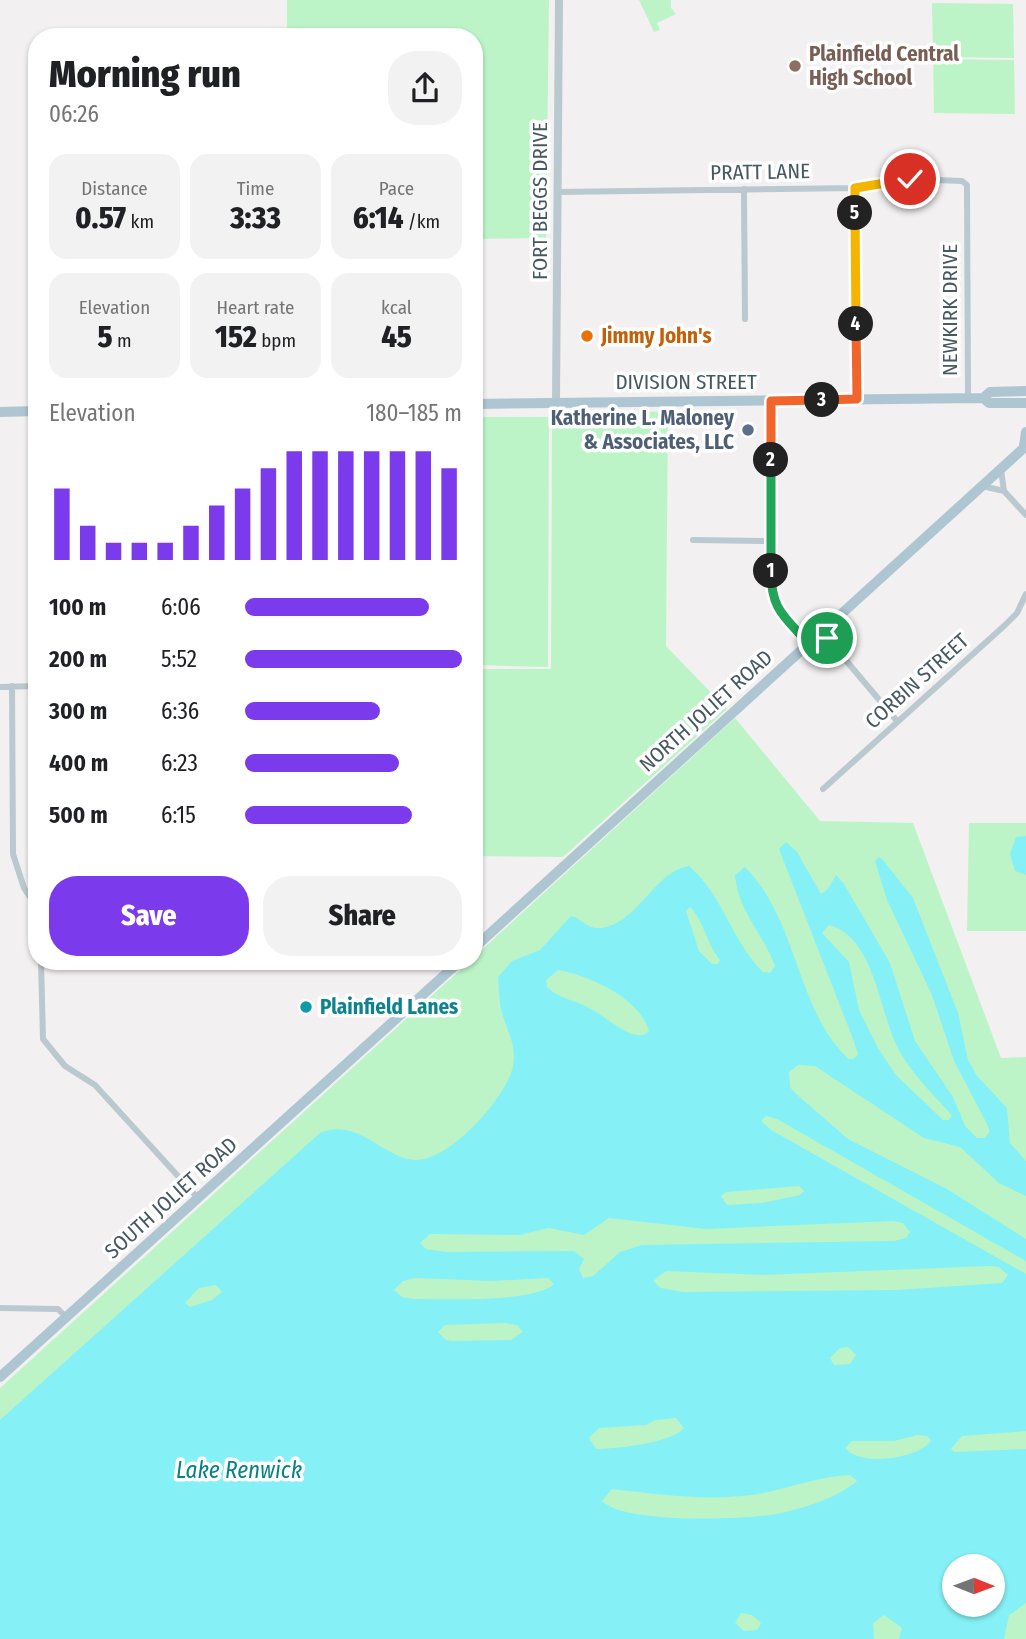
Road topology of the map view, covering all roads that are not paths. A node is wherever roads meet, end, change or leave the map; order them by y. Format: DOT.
graph roads {
  1 [pos="559,0"];
  2 [pos="962,181"];
  3 [pos="855,188"];
  4 [pos="744,189"];
  5 [pos="557,191"];
  6 [pos="745,319"];
  7 [pos="1026,391"];
  8 [pos="968,398"];
  9 [pos="983,398"];
  10 [pos="857,399"];
  11 [pos="771,401"];
  12 [pos="556,402"];
  13 [pos="1021,403"];
  14 [pos="483,404"];
  15 [pos="28,411"];
  16 [pos="1026,411"];
  17 [pos="0,412"];
  18 [pos="1025,439"];
  19 [pos="1000,466"];
  20 [pos="980,486"];
  21 [pos="1004,491"];
  22 [pos="1026,515"];
  23 [pos="693,540"];
  24 [pos="771,541"];
  25 [pos="1026,594"];
  26 [pos="822,632"];
  27 [pos="809,644"];
  28 [pos="12,686"];
  29 [pos="28,686"];
  30 [pos="0,687"];
  31 [pos="897,721"];
  32 [pos="823,789"];
  33 [pos="28,894"];
  34 [pos="483,940"];
  35 [pos="41,970"];
  36 [pos="450,970"];
  37 [pos="199,1199"];
  38 [pos="0,1308"];
  39 [pos="67,1318"];
  40 [pos="0,1377"];
  1 -- 5 [label="street, FORT BEGGS DRIVE"];
  2 -- 3 [label="street, PRATT LANE"];
  2 -- 8 [label="street, NEWKIRK DRIVE"];
  3 -- 4 [label="street, PRATT LANE"];
  3 -- 10 [label="street"];
  4 -- 5 [label="street, PRATT LANE"];
  4 -- 6 [label="street"];
  5 -- 12 [label="street, FORT BEGGS DRIVE"];
  7 -- 9 [label="main road, DIVISION STREET"];
  8 -- 9 [label="main road, DIVISION STREET"];
  8 -- 10 [label="main road, DIVISION STREET"];
  9 -- 13 [label="main road, DIVISION STREET"];
  10 -- 11 [label="main road, DIVISION STREET"];
  11 -- 12 [label="main road, DIVISION STREET"];
  11 -- 24 [label="street"];
  12 -- 14 [label="main road, DIVISION STREET"];
  13 -- 16 [label="main road"];
  15 -- 17 [label="main road"];
  18 -- 19 [label="main road, NORTH JOLIET ROAD"];
  19 -- 20 [label="main road, NORTH JOLIET ROAD"];
  19 -- 21 [label="street"];
  20 -- 21 [label="street"];
  20 -- 26 [label="main road, NORTH JOLIET ROAD"];
  21 -- 22 [label="street"];
  23 -- 24 [label="street"];
  24 -- 27 [label="street"];
  25 -- 31 [label="street, CORBIN STREET"];
  26 -- 27 [label="main road, NORTH JOLIET ROAD"];
  26 -- 31 [label="street"];
  27 -- 34 [label="main road, NORTH JOLIET ROAD"];
  28 -- 29 [label="street"];
  28 -- 30 [label="street"];
  28 -- 33 [label="street"];
  31 -- 32 [label="street, CORBIN STREET"];
  35 -- 37 [label="street"];
  36 -- 37 [label="main road, SOUTH JOLIET ROAD"];
  37 -- 39 [label="main road, SOUTH JOLIET ROAD"];
  38 -- 39 [label="street"];
  39 -- 40 [label="main road, SOUTH JOLIET ROAD"];
}
